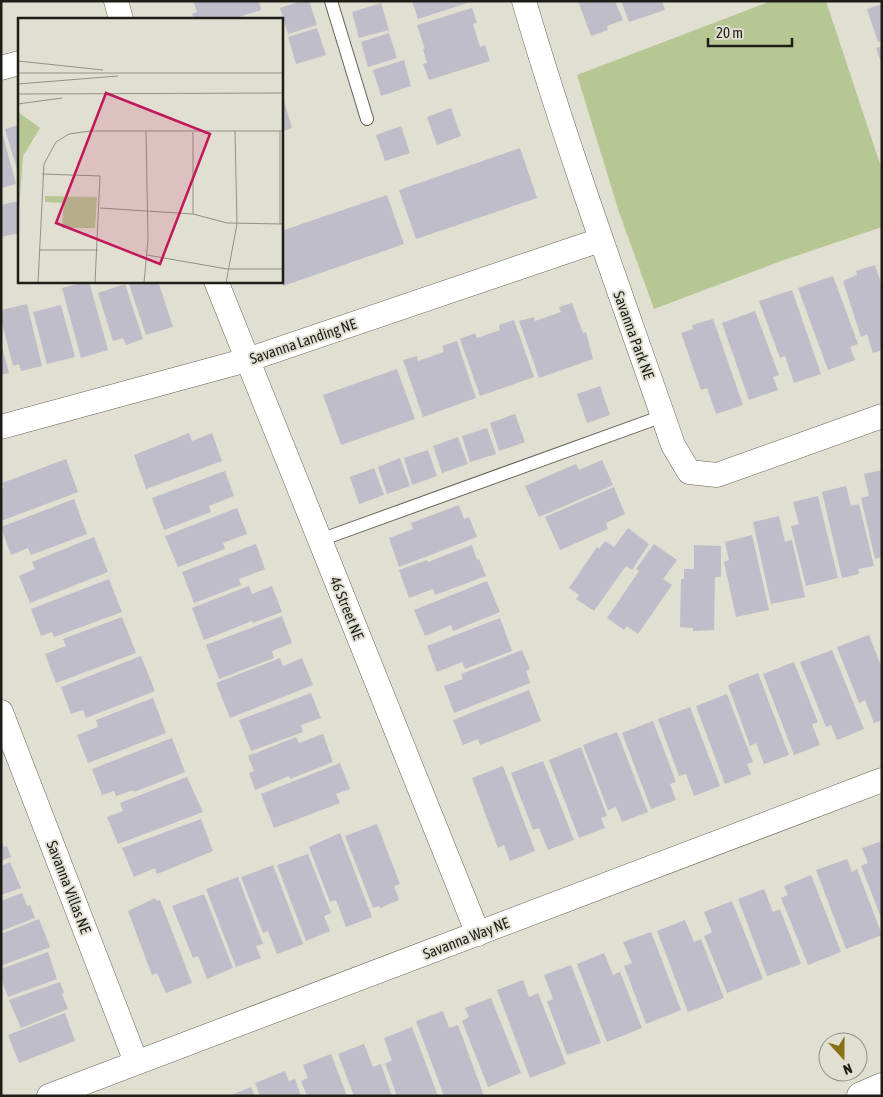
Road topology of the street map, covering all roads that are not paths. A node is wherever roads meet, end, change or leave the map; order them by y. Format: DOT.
graph roads {
  1 [pos="116,1"];
  2 [pos="331,1"];
  3 [pos="524,1"];
  4 [pos="121,18"];
  5 [pos="18,63"];
  6 [pos="1,68"];
  7 [pos="367,119"];
  8 [pos="600,240"];
  9 [pos="216,282"];
  10 [pos="247,360"];
  11 [pos="663,416"];
  12 [pos="882,416"];
  13 [pos="1,427"];
  14 [pos="320,540"];
  15 [pos="1,712"];
  16 [pos="882,780"];
  17 [pos="478,934"];
  18 [pos="136,1062"];
  19 [pos="882,1087"];
  20 [pos="49,1096"];
  21 [pos="861,1096"];
  1 -- 4 [label="street"];
  2 -- 7 [label="lane"];
  3 -- 8 [label="street, Savanna Park NE"];
  5 -- 6 [label="street"];
  8 -- 10 [label="street, Savanna Landing NE"];
  8 -- 11 [label="street, Savanna Park NE"];
  9 -- 10 [label="street, 46 Street NE"];
  10 -- 13 [label="street, Savanna Landing NE"];
  10 -- 14 [label="street, 46 Street NE"];
  11 -- 12 [label="street, Savanna Park NE"];
  11 -- 14 [label="lane"];
  14 -- 17 [label="street, 46 Street NE"];
  15 -- 18 [label="street, Savanna Villas NE"];
  16 -- 17 [label="street, Savanna Way NE"];
  17 -- 18 [label="street, Savanna Way NE"];
  18 -- 20 [label="street, Savanna Way NE"];
  19 -- 21 [label="main road"];
}
